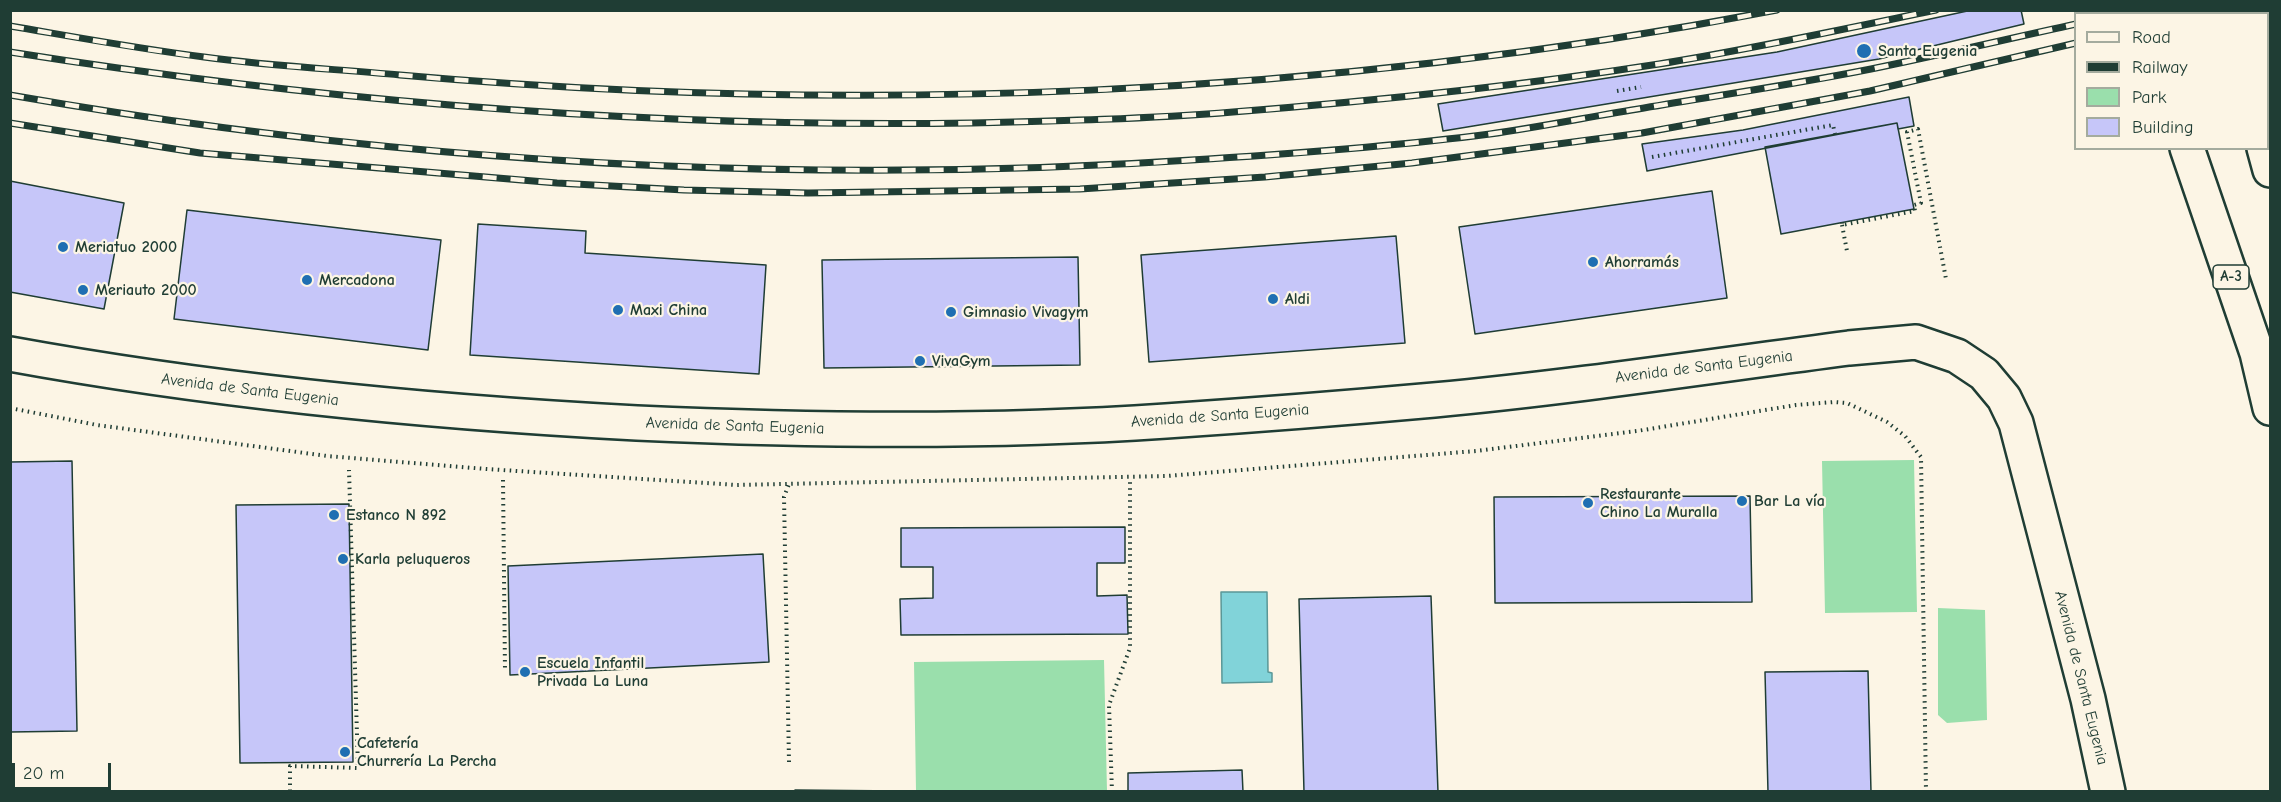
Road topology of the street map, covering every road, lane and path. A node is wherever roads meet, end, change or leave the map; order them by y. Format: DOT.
graph roads {
  1 [pos="1641,87"];
  2 [pos="1617,91"];
  3 [pos="1835,135"];
  4 [pos="2188,150"];
  5 [pos="2265,150"];
  6 [pos="1652,157"];
  7 [pos="2271,170"];
  8 [pos="1847,251"];
  9 [pos="1946,279"];
  10 [pos="10,354"];
  11 [pos="2271,408"];
  12 [pos="1905,436"];
  13 [pos="349,470"];
  14 [pos="1130,478"];
  15 [pos="502,480"];
  16 [pos="789,484"];
  17 [pos="505,672"];
  18 [pos="789,762"];
  19 [pos="290,791"];
  20 [pos="1112,792"];
  21 [pos="1926,792"];
  22 [pos="2108,792"];
  1 -- 2 [label="path"];
  3 -- 6 [label="path"];
  4 -- 11 [label="main road, A-3"];
  5 -- 7 [label="main road"];
  8 -- 9 [label="path"];
  10 -- 22 [label="main road, Avenida de Santa Eugenia"];
  12 -- 21 [label="path"];
  13 -- 19 [label="path"];
  14 -- 20 [label="path"];
  15 -- 17 [label="path"];
  16 -- 18 [label="path"];
}
